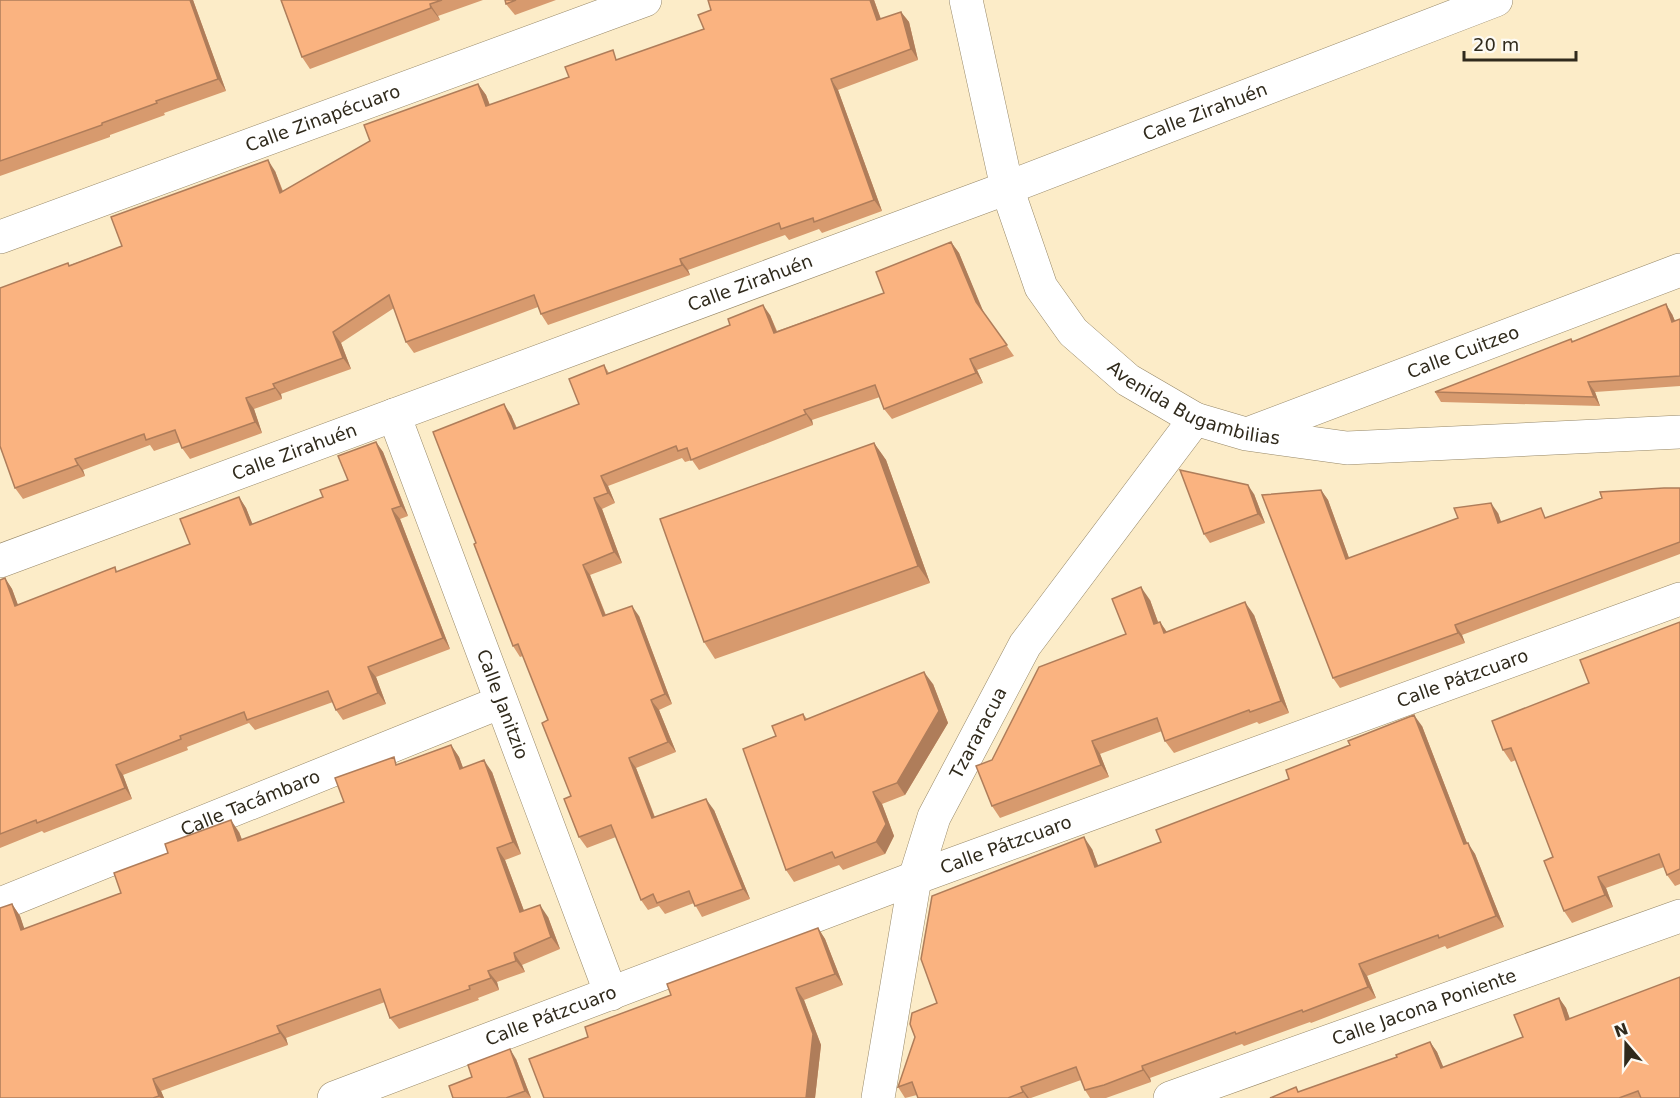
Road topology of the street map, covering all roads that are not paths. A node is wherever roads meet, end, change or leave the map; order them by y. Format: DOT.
graph roads {
  1 [pos="645,0"];
  2 [pos="966,0"];
  3 [pos="1496,0"];
  4 [pos="1007,188"];
  5 [pos="0,237"];
  6 [pos="1680,270"];
  7 [pos="394,415"];
  8 [pos="1195,419"];
  9 [pos="1680,432"];
  10 [pos="1246,434"];
  11 [pos="0,561"];
  12 [pos="1680,599"];
  13 [pos="501,702"];
  14 [pos="915,878"];
  15 [pos="0,904"];
  16 [pos="1680,916"];
  17 [pos="611,994"];
  18 [pos="334,1098"];
  19 [pos="878,1098"];
  20 [pos="1170,1098"];
  1 -- 5 [label="street, Calle Zinapécuaro"];
  2 -- 4 [label="street, Avenida Bugambilias"];
  3 -- 4 [label="street, Calle Zirahuén"];
  4 -- 7 [label="street, Calle Zirahuén"];
  4 -- 8 [label="street, Avenida Bugambilias"];
  6 -- 10 [label="street, Calle Cuitzeo"];
  7 -- 11 [label="street, Calle Zirahuén"];
  7 -- 13 [label="street, Calle Janitzio"];
  8 -- 10 [label="street, Avenida Bugambilias"];
  8 -- 14 [label="street, Tzararacua"];
  9 -- 10 [label="street, Avenida Bugambilias"];
  12 -- 14 [label="street, Calle Pátzcuaro"];
  13 -- 15 [label="street, Calle Tacámbaro"];
  13 -- 17 [label="street, Calle Janitzio"];
  14 -- 17 [label="street, Calle Pátzcuaro"];
  14 -- 19 [label="street, Tzararacua"];
  16 -- 20 [label="street, Calle Jacona Poniente"];
  17 -- 18 [label="street, Calle Pátzcuaro"];
}
